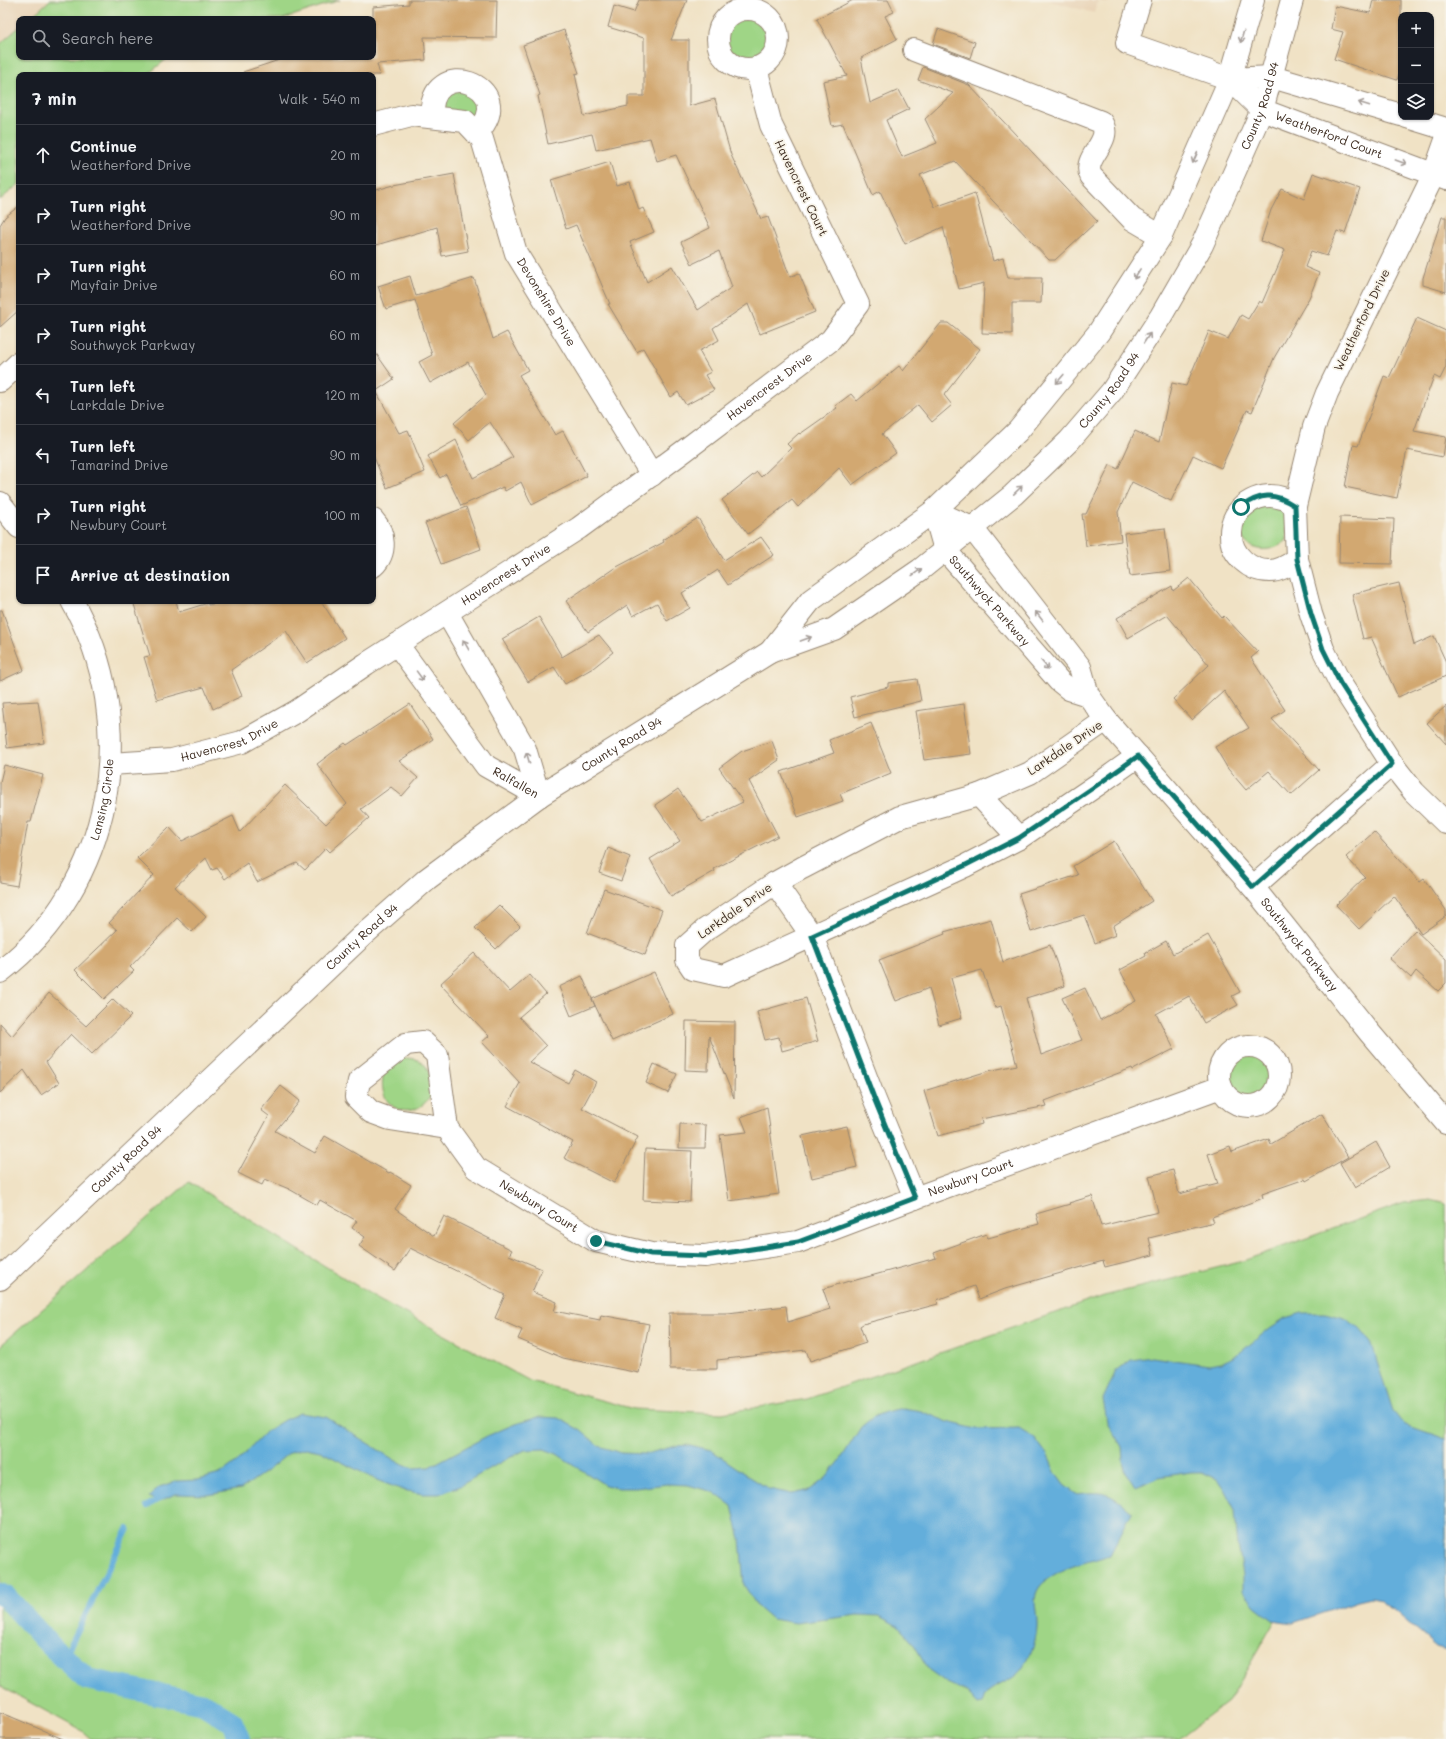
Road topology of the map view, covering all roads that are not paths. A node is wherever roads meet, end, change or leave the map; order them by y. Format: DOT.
graph roads {
  1 [pos="1140,0"];
  2 [pos="1253,0"];
  3 [pos="1292,0"];
  4 [pos="914,50"];
  5 [pos="756,68"];
  6 [pos="1272,77"];
  7 [pos="1230,79"];
  8 [pos="1262,110"];
  9 [pos="1398,114"];
  10 [pos="432,117"];
  11 [pos="1416,120"];
  12 [pos="376,124"];
  13 [pos="471,127"];
  14 [pos="1446,129"];
  15 [pos="1446,140"];
  16 [pos="1440,176"];
  17 [pos="1161,236"];
  18 [pos="858,304"];
  19 [pos="16,366"];
  20 [pos="0,381"];
  21 [pos="652,475"];
  22 [pos="0,503"];
  23 [pos="1295,506"];
  24 [pos="934,511"];
  25 [pos="16,523"];
  26 [pos="376,524"];
  27 [pos="972,528"];
  28 [pos="945,550"];
  29 [pos="1297,559"];
  30 [pos="376,563"];
  31 [pos="74,604"];
  32 [pos="447,613"];
  33 [pos="397,644"];
  34 [pos="770,652"];
  35 [pos="1088,695"];
  36 [pos="1106,720"];
  37 [pos="1138,756"];
  38 [pos="110,764"];
  39 [pos="1392,764"];
  40 [pos="979,795"];
  41 [pos="539,796"];
  42 [pos="1446,823"];
  43 [pos="1019,838"];
  44 [pos="774,883"];
  45 [pos="1253,887"];
  46 [pos="812,936"];
  47 [pos="0,972"];
  48 [pos="1221,1087"];
  49 [pos="1446,1123"];
  50 [pos="447,1128"];
  51 [pos="915,1198"];
  52 [pos="0,1279"];
  1 -- 7 [label="street"];
  2 -- 7 [label="street, County Road 94, one-way"];
  3 -- 6 [label="street, County Road 94"];
  4 -- 17 [label="street"];
  5 -- 18 [label="street, Havencrest Court"];
  6 -- 7 [label="street"];
  6 -- 8 [label="street, County Road 94"];
  9 -- 6 [label="street, one-way"];
  7 -- 8 [label="street, Weatherford Court"];
  7 -- 17 [label="street, County Road 94, one-way"];
  8 -- 16 [label="street, Weatherford Court, one-way"];
  27 -- 8 [label="street, County Road 94, one-way"];
  10 -- 12 [label="street"];
  10 -- 13 [label="street"];
  10 -- 13 [label="street"];
  11 -- 14 [label="street"];
  13 -- 21 [label="street, Devonshire Drive"];
  15 -- 16 [label="street, Weatherford Drive"];
  16 -- 23 [label="street, Weatherford Drive"];
  17 -- 24 [label="street, County Road 94, one-way"];
  18 -- 21 [label="street, Havencrest Drive"];
  19 -- 20 [label="street"];
  21 -- 32 [label="street, Havencrest Drive"];
  22 -- 25 [label="street"];
  23 -- 29 [label="street, Weatherford Drive"];
  23 -- 29 [label="street"];
  24 -- 27 [label="street, Southwyck Parkway"];
  24 -- 28 [label="street, Southwyck Parkway"];
  24 -- 34 [label="street, County Road 94"];
  26 -- 30 [label="street"];
  27 -- 28 [label="street, County Road 94"];
  35 -- 27 [label="street, Southwyck Parkway, one-way"];
  34 -- 28 [label="street, County Road 94, one-way"];
  28 -- 35 [label="street, Southwyck Parkway, one-way"];
  29 -- 39 [label="street, Weatherford Drive"];
  31 -- 38 [label="street, Lansing Circle"];
  32 -- 33 [label="street, Havencrest Drive"];
  41 -- 32 [label="street, Ralfallen, one-way"];
  33 -- 38 [label="street, Havencrest Drive"];
  33 -- 41 [label="street, Ralfallen, one-way"];
  34 -- 41 [label="street, County Road 94"];
  35 -- 36 [label="street, Southwyck Parkway"];
  36 -- 37 [label="street, Southwyck Parkway"];
  36 -- 40 [label="street, Larkdale Drive"];
  37 -- 43 [label="street, Larkdale Drive"];
  37 -- 45 [label="street, Southwyck Parkway"];
  38 -- 47 [label="street, Lansing Circle"];
  39 -- 42 [label="street, Weatherford Drive"];
  39 -- 45 [label="street"];
  40 -- 43 [label="street"];
  40 -- 44 [label="street, Larkdale Drive"];
  41 -- 52 [label="street, County Road 94"];
  43 -- 46 [label="street, Larkdale Drive"];
  44 -- 46 [label="street"];
  44 -- 46 [label="street, Larkdale Drive"];
  45 -- 49 [label="street, Southwyck Parkway"];
  46 -- 51 [label="street"];
  48 -- 51 [label="street, Newbury Court"];
  50 -- 50 [label="street, Newbury Court"];
  50 -- 51 [label="street, Newbury Court"];
}
